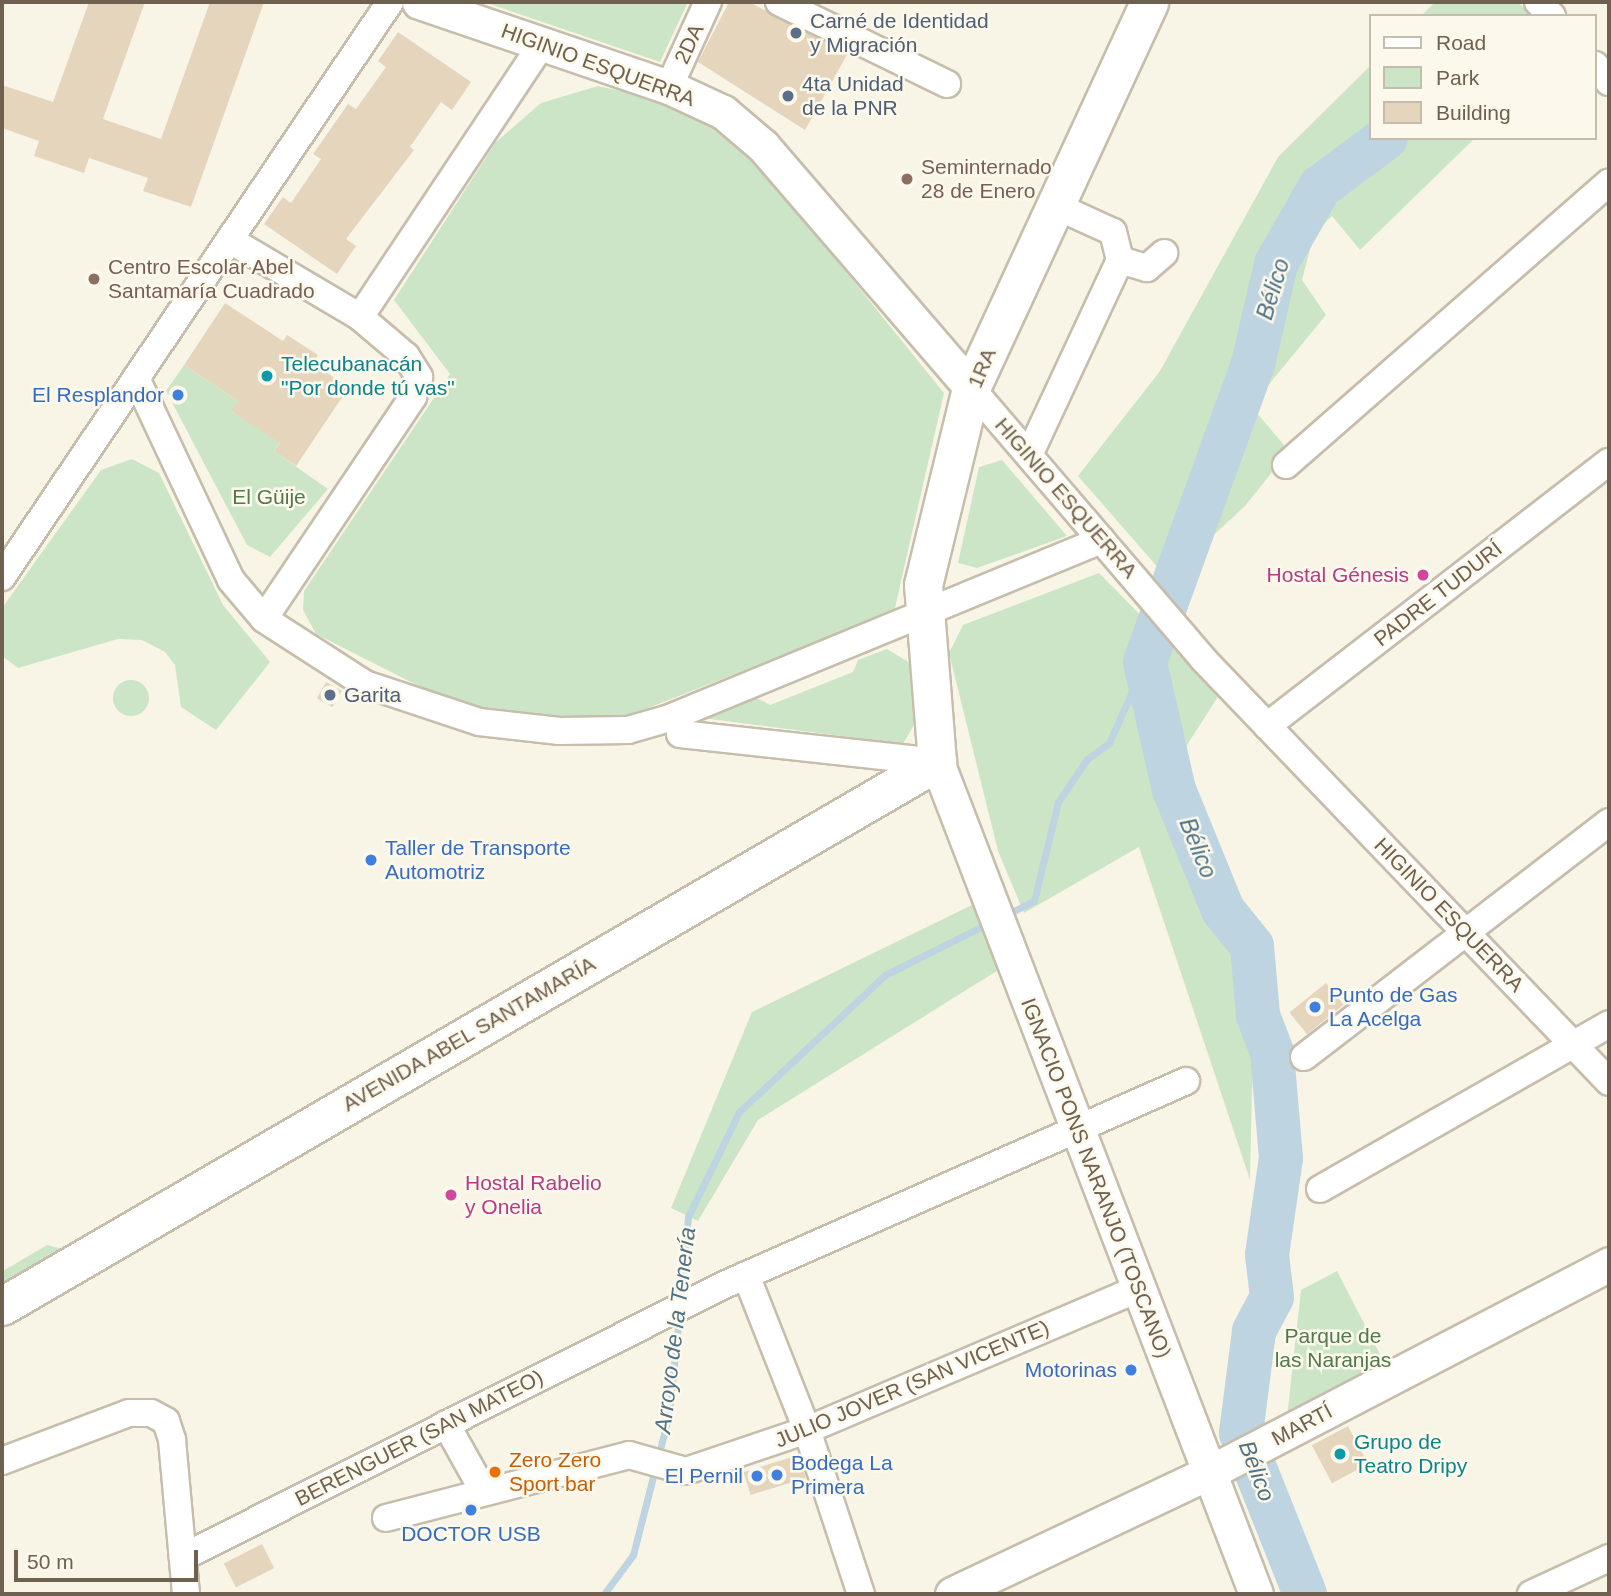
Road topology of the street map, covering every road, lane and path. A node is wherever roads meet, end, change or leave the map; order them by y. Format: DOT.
graph roads {
  1 [pos="390,2"];
  2 [pos="419,2"];
  3 [pos="708,2"];
  4 [pos="779,2"];
  5 [pos="1149,2"];
  6 [pos="542,44"];
  7 [pos="1597,67"];
  8 [pos="1609,82"];
  9 [pos="947,84"];
  10 [pos="669,86"];
  11 [pos="1609,182"];
  12 [pos="1056,206"];
  13 [pos="230,240"];
  14 [pos="1164,253"];
  15 [pos="1120,260"];
  16 [pos="360,317"];
  17 [pos="136,379"];
  18 [pos="971,388"];
  19 [pos="1029,455"];
  20 [pos="1609,463"];
  21 [pos="1286,465"];
  22 [pos="1102,540"];
  23 [pos="2,577"];
  24 [pos="925,612"];
  25 [pos="264,619"];
  26 [pos="1267,726"];
  27 [pos="680,734"];
  28 [pos="937,762"];
  29 [pos="1609,822"];
  30 [pos="1466,932"];
  31 [pos="1609,1024"];
  32 [pos="1572,1043"];
  33 [pos="1304,1057"];
  34 [pos="1186,1081"];
  35 [pos="1609,1082"];
  36 [pos="1077,1129"];
  37 [pos="1320,1189"];
  38 [pos="1609,1264"];
  39 [pos="735,1280"];
  40 [pos="1136,1290"];
  41 [pos="2,1306"];
  42 [pos="446,1424"];
  43 [pos="807,1430"];
  44 [pos="2,1461"];
  45 [pos="1218,1468"];
  46 [pos="484,1492"];
  47 [pos="386,1518"];
  48 [pos="183,1557"];
  49 [pos="1609,1558"];
  50 [pos="186,1594"];
  51 [pos="861,1594"];
  52 [pos="952,1594"];
  53 [pos="1256,1594"];
  54 [pos="1531,1594"];
  1 -- 13 [label="street"];
  2 -- 6 [label="street, HIGINIO ESQUERRA"];
  3 -- 10 [label="street, 2DA"];
  4 -- 9 [label="street"];
  5 -- 12 [label="main road, 1RA"];
  6 -- 10 [label="street, HIGINIO ESQUERRA"];
  6 -- 16 [label="street"];
  7 -- 8 [label="street"];
  10 -- 18 [label="street, HIGINIO ESQUERRA"];
  11 -- 21 [label="street"];
  12 -- 15 [label="street"];
  12 -- 18 [label="main road, 1RA"];
  13 -- 16 [label="street"];
  13 -- 17 [label="street"];
  14 -- 15 [label="street"];
  15 -- 19 [label="street"];
  16 -- 25 [label="street"];
  17 -- 23 [label="street"];
  17 -- 25 [label="street"];
  18 -- 19 [label="street, HIGINIO ESQUERRA"];
  18 -- 24 [label="main road, 1RA"];
  19 -- 22 [label="street, HIGINIO ESQUERRA"];
  20 -- 26 [label="street, PADRE TUDURÍ"];
  22 -- 24 [label="street"];
  22 -- 26 [label="street, HIGINIO ESQUERRA"];
  24 -- 25 [label="street"];
  24 -- 28 [label="main road, 1RA"];
  26 -- 30 [label="street, HIGINIO ESQUERRA"];
  27 -- 28 [label="street"];
  28 -- 36 [label="street, IGNACIO PONS NARANJO (TOSCANO)"];
  28 -- 41 [label="main road, AVENIDA ABEL SANTAMARÍA"];
  29 -- 30 [label="street"];
  30 -- 32 [label="street, HIGINIO ESQUERRA"];
  30 -- 33 [label="street"];
  31 -- 32 [label="street"];
  32 -- 35 [label="street, HIGINIO ESQUERRA"];
  32 -- 37 [label="street"];
  34 -- 36 [label="street"];
  36 -- 39 [label="street"];
  36 -- 40 [label="street, IGNACIO PONS NARANJO (TOSCANO)"];
  38 -- 45 [label="street, MARTÍ"];
  39 -- 42 [label="street, BERENGUER (SAN MATEO)"];
  39 -- 43 [label="street"];
  40 -- 43 [label="street, JULIO JOVER (SAN VICENTE)"];
  40 -- 45 [label="street, IGNACIO PONS NARANJO (TOSCANO)"];
  42 -- 46 [label="street"];
  42 -- 48 [label="street, BERENGUER (SAN MATEO)"];
  43 -- 46 [label="street, JULIO JOVER (SAN VICENTE)"];
  43 -- 51 [label="street"];
  44 -- 48 [label="street"];
  45 -- 52 [label="street, MARTÍ"];
  45 -- 53 [label="street, IGNACIO PONS NARANJO (TOSCANO)"];
  46 -- 47 [label="street"];
  48 -- 50 [label="street"];
  49 -- 54 [label="street"];
}
